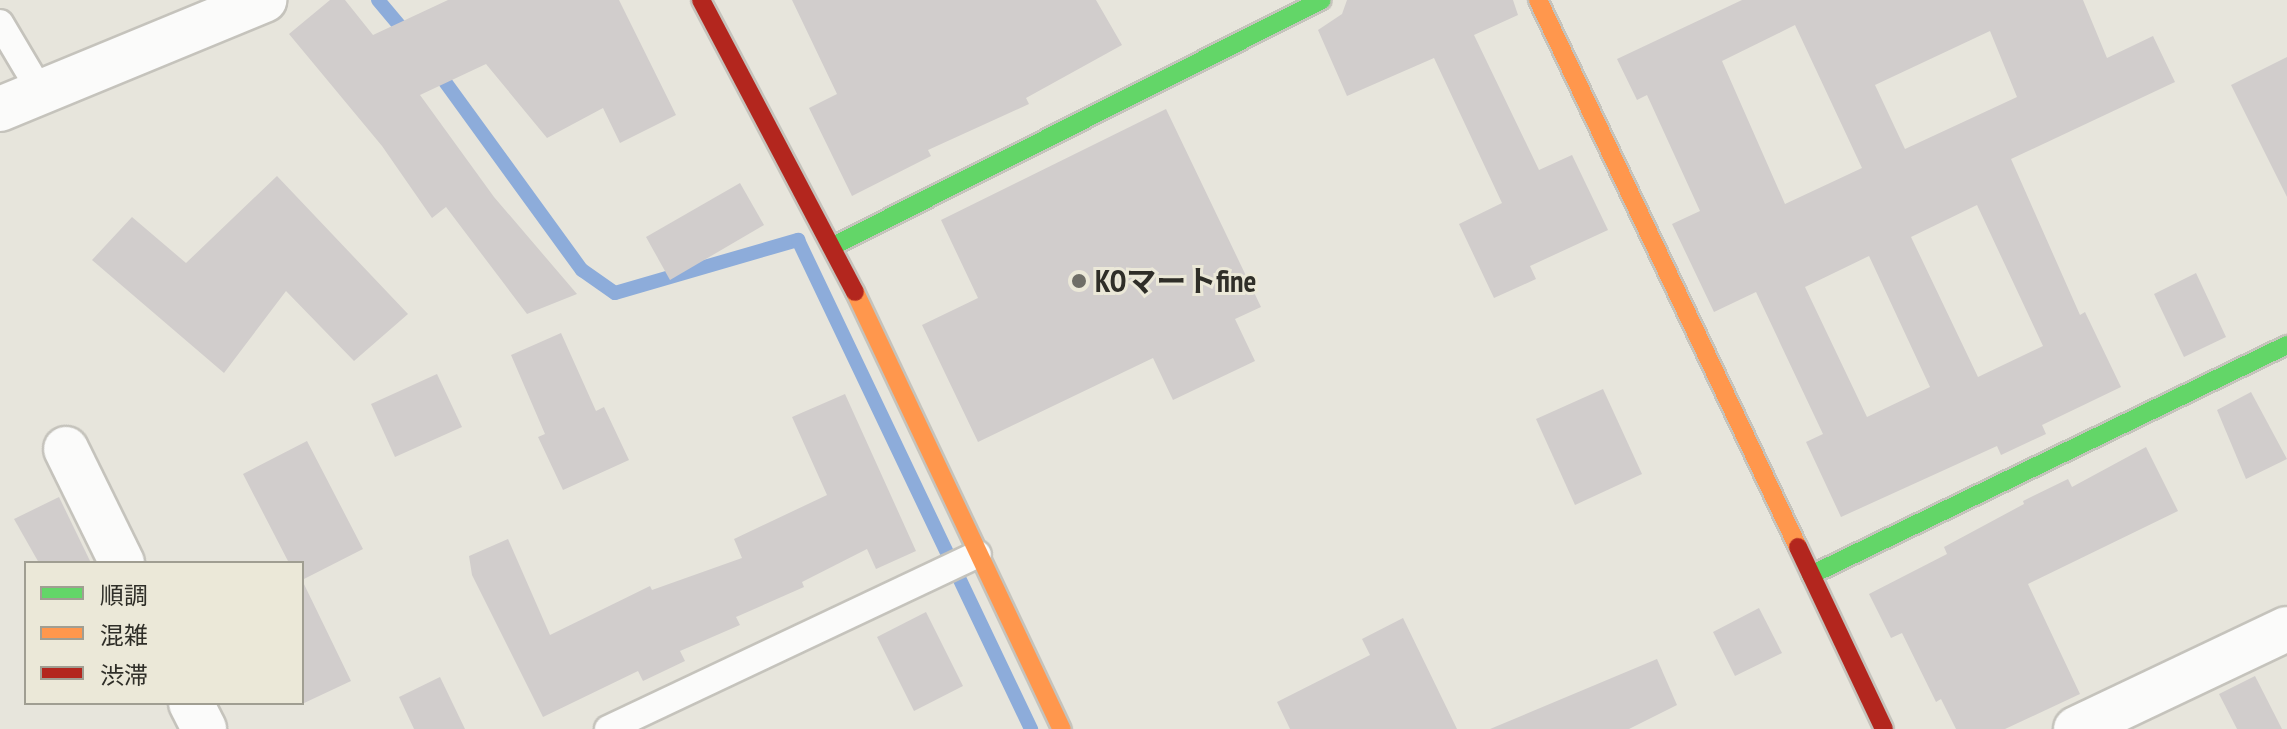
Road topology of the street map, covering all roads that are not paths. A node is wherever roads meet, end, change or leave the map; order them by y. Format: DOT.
graph roads {
  1 [pos="264,0"];
  2 [pos="701,0"];
  3 [pos="1322,0"];
  4 [pos="1538,0"];
  5 [pos="0,23"];
  6 [pos="41,92"];
  7 [pos="0,109"];
  8 [pos="833,246"];
  9 [pos="2287,345"];
  10 [pos="66,449"];
  11 [pos="978,554"];
  12 [pos="121,561"];
  13 [pos="1811,575"];
  14 [pos="2287,629"];
  15 [pos="192,705"];
  16 [pos="204,729"];
  17 [pos="608,729"];
  18 [pos="1062,729"];
  19 [pos="1884,729"];
  20 [pos="2076,729"];
  1 -- 6 [label="street"];
  2 -- 8 [label="street"];
  3 -- 8 [label="street"];
  4 -- 13 [label="street"];
  5 -- 6 [label="lane"];
  6 -- 7 [label="street"];
  8 -- 11 [label="street"];
  9 -- 13 [label="street"];
  10 -- 12 [label="street"];
  11 -- 17 [label="lane"];
  11 -- 18 [label="street"];
  13 -- 19 [label="street"];
  14 -- 20 [label="street"];
  15 -- 16 [label="street"];
}
